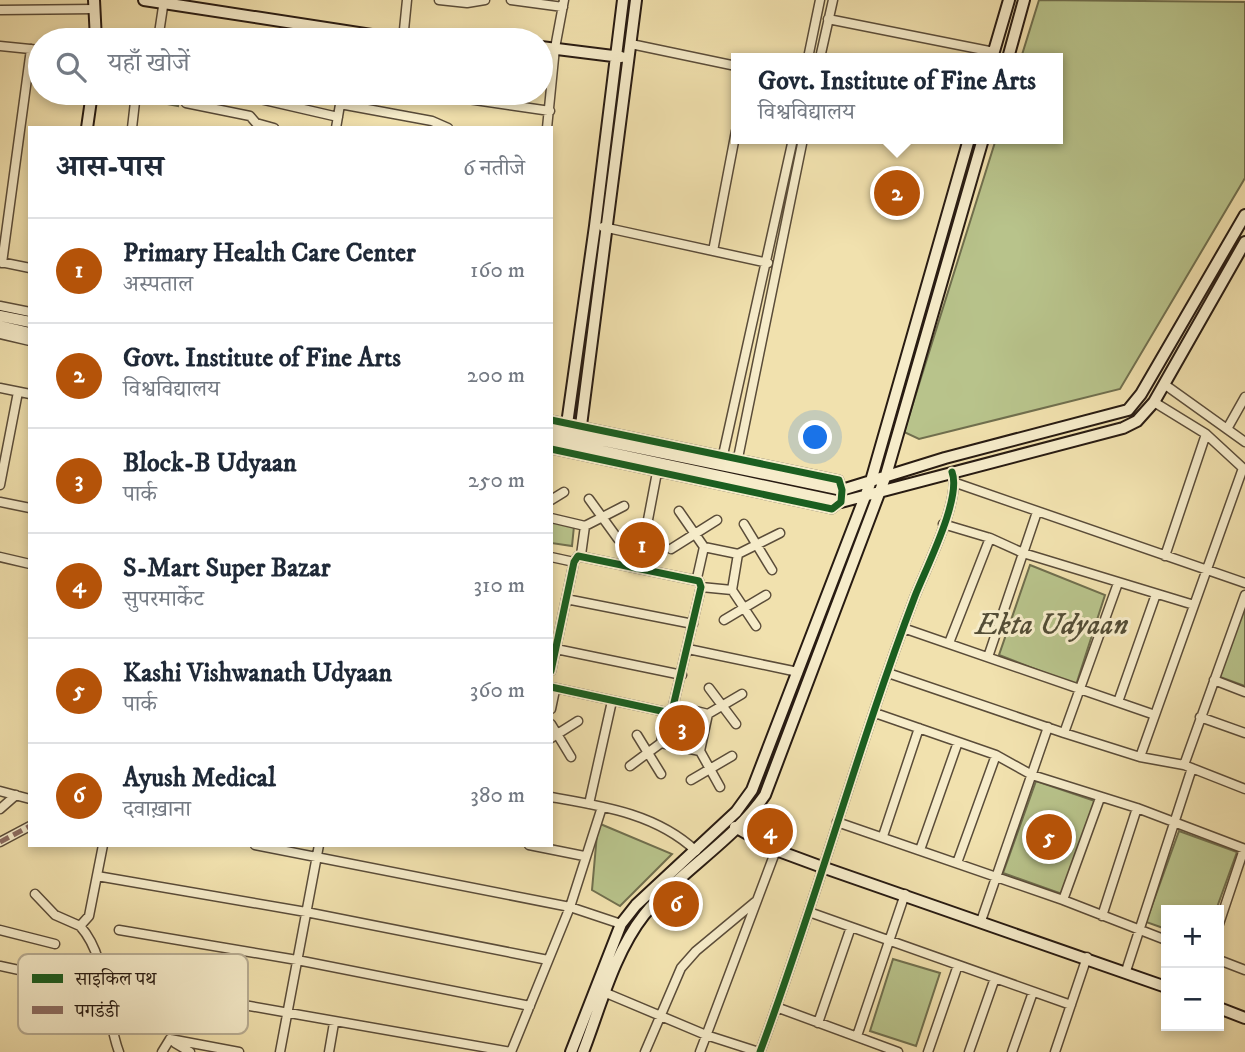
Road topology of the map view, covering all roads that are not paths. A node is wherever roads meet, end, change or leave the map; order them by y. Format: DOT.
graph roads {
  1 [pos="144,0"];
  2 [pos="221,0"];
  3 [pos="407,0"];
  4 [pos="439,0"];
  5 [pos="485,0"];
  6 [pos="511,0"];
  7 [pos="623,0"];
  8 [pos="636,0"];
  9 [pos="820,0"];
  10 [pos="833,0"];
  11 [pos="1009,0"];
  12 [pos="1024,0"];
  13 [pos="164,2"];
  14 [pos="94,4"];
  15 [pos="563,4"];
  16 [pos="0,10"];
  17 [pos="220,13"];
  18 [pos="828,19"];
  19 [pos="95,28"];
  20 [pos="160,28"];
  21 [pos="305,28"];
  22 [pos="404,28"];
  23 [pos="631,44"];
  24 [pos="0,46"];
  25 [pos="555,48"];
  26 [pos="28,49"];
  27 [pos="809,53"];
  28 [pos="821,53"];
  29 [pos="984,53"];
  30 [pos="994,53"];
  31 [pos="1008,53"];
  32 [pos="616,56"];
  33 [pos="629,58"];
  34 [pos="731,65"];
  35 [pos="553,73"];
  36 [pos="28,99"];
  37 [pos="90,105"];
  38 [pos="135,105"];
  39 [pos="196,105"];
  40 [pos="286,105"];
  41 [pos="340,105"];
  42 [pos="345,105"];
  43 [pos="509,105"];
  44 [pos="550,105"];
  45 [pos="550,111"];
  46 [pos="338,117"];
  47 [pos="87,126"];
  48 [pos="132,126"];
  49 [pos="267,126"];
  50 [pos="337,126"];
  51 [pos="443,126"];
  52 [pos="547,126"];
  53 [pos="734,144"];
  54 [pos="792,144"];
  55 [pos="802,144"];
  56 [pos="968,144"];
  57 [pos="982,144"];
  58 [pos="1245,215"];
  59 [pos="601,227"];
  60 [pos="1245,242"];
  61 [pos="713,251"];
  62 [pos="1,263"];
  63 [pos="768,263"];
  64 [pos="28,268"];
  65 [pos="0,306"];
  66 [pos="28,312"];
  67 [pos="0,316"];
  68 [pos="28,322"];
  69 [pos="0,326"];
  70 [pos="28,332"];
  71 [pos="0,334"];
  72 [pos="28,341"];
  73 [pos="1164,384"];
  74 [pos="0,388"];
  75 [pos="18,392"];
  76 [pos="28,394"];
  77 [pos="1245,397"];
  78 [pos="1154,402"];
  79 [pos="553,422"];
  80 [pos="1227,429"];
  81 [pos="553,430"];
  82 [pos="566,433"];
  83 [pos="1206,434"];
  84 [pos="579,436"];
  85 [pos="553,439"];
  86 [pos="1245,442"];
  87 [pos="553,449"];
  88 [pos="723,455"];
  89 [pos="738,458"];
  90 [pos="658,467"];
  91 [pos="1244,469"];
  92 [pos="886,475"];
  93 [pos="954,477"];
  94 [pos="871,481"];
  95 [pos="0,485"];
  96 [pos="842,490"];
  97 [pos="564,492"];
  98 [pos="881,492"];
  99 [pos="864,498"];
  100 [pos="553,499"];
  101 [pos="589,499"];
  102 [pos="0,502"];
  103 [pos="841,502"];
  104 [pos="624,506"];
  105 [pos="28,508"];
  106 [pos="679,511"];
  107 [pos="1037,512"];
  108 [pos="602,517"];
  109 [pos="553,518"];
  110 [pos="717,520"];
  111 [pos="744,524"];
  112 [pos="943,524"];
  113 [pos="585,526"];
  114 [pos="780,533"];
  115 [pos="695,534"];
  116 [pos="990,538"];
  117 [pos="618,540"];
  118 [pos="756,544"];
  119 [pos="704,547"];
  120 [pos="671,549"];
  121 [pos="1023,553"];
  122 [pos="738,554"];
  123 [pos="581,555"];
  124 [pos="1164,556"];
  125 [pos="0,557"];
  126 [pos="553,557"];
  127 [pos="574,562"];
  128 [pos="28,564"];
  129 [pos="639,567"];
  130 [pos="772,570"];
  131 [pos="1207,570"];
  132 [pos="699,583"];
  133 [pos="1118,583"];
  134 [pos="1245,583"];
  135 [pos="732,590"];
  136 [pos="1156,594"];
  137 [pos="766,595"];
  138 [pos="1245,595"];
  139 [pos="566,599"];
  140 [pos="1194,605"];
  141 [pos="744,608"];
  142 [pos="724,620"];
  143 [pos="553,622"];
  144 [pos="561,624"];
  145 [pos="693,624"];
  146 [pos="756,625"];
  147 [pos="903,628"];
  148 [pos="949,643"];
  149 [pos="556,649"];
  150 [pos="688,649"];
  151 [pos="988,657"];
  152 [pos="553,662"];
  153 [pos="798,673"];
  154 [pos="888,673"];
  155 [pos="682,675"];
  156 [pos="1214,680"];
  157 [pos="553,688"];
  158 [pos="709,688"];
  159 [pos="1080,691"];
  160 [pos="1245,692"];
  161 [pos="742,694"];
  162 [pos="612,701"];
  163 [pos="1118,702"];
  164 [pos="676,706"];
  165 [pos="723,706"];
  166 [pos="666,712"];
  167 [pos="875,713"];
  168 [pos="708,714"];
  169 [pos="1154,715"];
  170 [pos="1200,717"];
  171 [pos="578,721"];
  172 [pos="736,724"];
  173 [pos="1048,727"];
  174 [pos="919,728"];
  175 [pos="1064,733"];
  176 [pos="1245,733"];
  177 [pos="637,735"];
  178 [pos="554,736"];
  179 [pos="958,742"];
  180 [pos="661,743"];
  181 [pos="700,751"];
  182 [pos="648,753"];
  183 [pos="996,755"];
  184 [pos="732,756"];
  185 [pos="571,757"];
  186 [pos="1140,757"];
  187 [pos="630,766"];
  188 [pos="1188,766"];
  189 [pos="710,769"];
  190 [pos="661,774"];
  191 [pos="1032,775"];
  192 [pos="691,780"];
  193 [pos="720,787"];
  194 [pos="1245,789"];
  195 [pos="0,791"];
  196 [pos="16,795"];
  197 [pos="553,797"];
  198 [pos="28,798"];
  199 [pos="1100,798"];
  200 [pos="589,804"];
  201 [pos="602,807"];
  202 [pos="0,808"];
  203 [pos="1137,808"];
  204 [pos="837,822"];
  205 [pos="1176,823"];
  206 [pos="28,827"];
  207 [pos="735,828"];
  208 [pos="883,836"];
  209 [pos="0,842"];
  210 [pos="103,847"];
  211 [pos="266,847"];
  212 [pos="319,847"];
  213 [pos="538,847"];
  214 [pos="1244,849"];
  215 [pos="776,850"];
  216 [pos="920,850"];
  217 [pos="696,851"];
  218 [pos="317,856"];
  219 [pos="584,856"];
  220 [pos="957,863"];
  221 [pos="822,867"];
  222 [pos="97,876"];
  223 [pos="995,876"];
  224 [pos="35,894"];
  225 [pos="905,894"];
  226 [pos="758,900"];
  227 [pos="1063,900"];
  228 [pos="570,907"];
  229 [pos="1224,909"];
  230 [pos="306,912"];
  231 [pos="809,912"];
  232 [pos="1102,916"];
  233 [pos="981,920"];
  234 [pos="621,924"];
  235 [pos="80,926"];
  236 [pos="851,927"];
  237 [pos="0,930"];
  238 [pos="120,930"];
  239 [pos="1139,930"];
  240 [pos="1161,938"];
  241 [pos="889,940"];
  242 [pos="55,944"];
  243 [pos="96,954"];
  244 [pos="1087,957"];
  245 [pos="297,960"];
  246 [pos="548,960"];
  247 [pos="1224,962"];
  248 [pos="958,965"];
  249 [pos="1245,970"];
  250 [pos="1126,971"];
  251 [pos="995,978"];
  252 [pos="1161,985"];
  253 [pos="1033,992"];
  254 [pos="606,993"];
  255 [pos="1071,1005"];
  256 [pos="530,1006"];
  257 [pos="248,1007"];
  258 [pos="776,1007"];
  259 [pos="1224,1010"];
  260 [pos="286,1014"];
  261 [pos="660,1016"];
  262 [pos="1245,1018"];
  263 [pos="334,1023"];
  264 [pos="818,1023"];
  265 [pos="115,1034"];
  266 [pos="706,1035"];
  267 [pos="857,1036"];
  268 [pos="170,1039"];
  269 [pos="119,1052"];
  270 [pos="162,1052"];
  271 [pos="190,1052"];
  272 [pos="239,1052"];
  273 [pos="279,1052"];
  274 [pos="329,1052"];
  275 [pos="511,1052"];
  276 [pos="571,1052"];
  277 [pos="583,1052"];
  278 [pos="645,1052"];
  279 [pos="699,1052"];
  280 [pos="759,1052"];
  281 [pos="898,1052"];
  282 [pos="928,1052"];
  283 [pos="970,1052"];
  284 [pos="1012,1052"];
  285 [pos="1055,1052"];
  1 -- 13 [label="main road"];
  2 -- 17 [label="street"];
  3 -- 22 [label="street"];
  4 -- 5 [label="street"];
  6 -- 15 [label="street"];
  7 -- 32 [label="main road"];
  8 -- 23 [label="main road"];
  9 -- 27 [label="street"];
  10 -- 18 [label="street"];
  11 -- 30 [label="main road"];
  12 -- 31 [label="main road"];
  13 -- 17 [label="main road"];
  13 -- 20 [label="street"];
  14 -- 16 [label="street"];
  14 -- 19 [label="main road"];
  15 -- 25 [label="street"];
  17 -- 21 [label="main road"];
  18 -- 28 [label="street"];
  18 -- 29 [label="street"];
  23 -- 33 [label="main road"];
  23 -- 34 [label="street"];
  24 -- 26 [label="street"];
  25 -- 32 [label="main road"];
  25 -- 35 [label="street"];
  32 -- 33 [label="main road"];
  32 -- 59 [label="main road"];
  33 -- 59 [label="main road"];
  36 -- 62 [label="street"];
  37 -- 47 [label="main road"];
  38 -- 48 [label="street"];
  39 -- 49 [label="street"];
  40 -- 46 [label="street"];
  41 -- 46 [label="street"];
  42 -- 51 [label="street"];
  43 -- 45 [label="street"];
  44 -- 45 [label="street"];
  45 -- 52 [label="street"];
  46 -- 50 [label="street"];
  53 -- 61 [label="street"];
  54 -- 63 [label="street"];
  55 -- 89 [label="street"];
  56 -- 94 [label="main road"];
  57 -- 92 [label="main road"];
  58 -- 92 [label="main road"];
  59 -- 61 [label="street"];
  59 -- 82 [label="main road"];
  59 -- 84 [label="main road"];
  60 -- 73 [label="main road"];
  61 -- 63 [label="street"];
  62 -- 64 [label="street"];
  63 -- 88 [label="street"];
  65 -- 66 [label="street"];
  67 -- 68 [label="main road"];
  69 -- 70 [label="main road"];
  71 -- 72 [label="street"];
  73 -- 78 [label="main road"];
  73 -- 80 [label="street"];
  74 -- 75 [label="street"];
  75 -- 76 [label="street"];
  75 -- 95 [label="street"];
  77 -- 80 [label="street"];
  78 -- 83 [label="street"];
  78 -- 93 [label="main road"];
  79 -- 82 [label="street"];
  80 -- 86 [label="street"];
  81 -- 82 [label="main road"];
  82 -- 84 [label="main road"];
  82 -- 85 [label="main road"];
  83 -- 91 [label="street"];
  83 -- 124 [label="street"];
  84 -- 88 [label="street"];
  84 -- 90 [label="main road"];
  84 -- 96 [label="main road"];
  87 -- 90 [label="street"];
  88 -- 89 [label="street"];
  89 -- 96 [label="street"];
  90 -- 103 [label="main road"];
  90 -- 129 [label="street"];
  91 -- 131 [label="street"];
  92 -- 94 [label="main road"];
  92 -- 98 [label="main road"];
  93 -- 98 [label="main road"];
  93 -- 107 [label="street"];
  93 -- 112 [label="street"];
  94 -- 96 [label="main road"];
  94 -- 99 [label="main road"];
  96 -- 103 [label="street"];
  97 -- 100 [label="street"];
  98 -- 99 [label="main road"];
  98 -- 207 [label="main road"];
  99 -- 103 [label="main road"];
  99 -- 153 [label="main road"];
  101 -- 108 [label="street"];
  102 -- 105 [label="street"];
  104 -- 108 [label="street"];
  106 -- 115 [label="street"];
  107 -- 121 [label="street"];
  107 -- 124 [label="street"];
  108 -- 113 [label="street"];
  108 -- 117 [label="street"];
  109 -- 113 [label="street"];
  110 -- 115 [label="street"];
  111 -- 118 [label="street"];
  112 -- 116 [label="street"];
  112 -- 147 [label="street"];
  113 -- 123 [label="street"];
  114 -- 118 [label="street"];
  115 -- 119 [label="street"];
  115 -- 120 [label="street"];
  116 -- 121 [label="street"];
  116 -- 148 [label="street"];
  118 -- 122 [label="street"];
  118 -- 130 [label="street"];
  119 -- 122 [label="street"];
  119 -- 132 [label="street"];
  121 -- 133 [label="street"];
  121 -- 151 [label="street"];
  122 -- 135 [label="street"];
  123 -- 127 [label="street"];
  123 -- 129 [label="street"];
  124 -- 131 [label="street"];
  125 -- 128 [label="street"];
  126 -- 127 [label="street"];
  127 -- 139 [label="street"];
  129 -- 132 [label="street"];
  131 -- 134 [label="street"];
  131 -- 140 [label="street"];
  132 -- 135 [label="street"];
  132 -- 145 [label="street"];
  133 -- 136 [label="street"];
  133 -- 159 [label="street"];
  135 -- 141 [label="street"];
  136 -- 140 [label="street"];
  136 -- 163 [label="street"];
  137 -- 141 [label="street"];
  138 -- 156 [label="street"];
  139 -- 144 [label="street"];
  139 -- 145 [label="street"];
  140 -- 169 [label="street"];
  141 -- 142 [label="street"];
  141 -- 146 [label="street"];
  143 -- 144 [label="street"];
  144 -- 149 [label="street"];
  145 -- 150 [label="street"];
  147 -- 148 [label="street"];
  147 -- 154 [label="street"];
  148 -- 151 [label="street"];
  149 -- 152 [label="street"];
  149 -- 155 [label="street"];
  150 -- 153 [label="street"];
  150 -- 155 [label="street"];
  151 -- 159 [label="street"];
  153 -- 217 [label="main road"];
  154 -- 167 [label="street"];
  154 -- 173 [label="street"];
  155 -- 164 [label="street"];
  156 -- 160 [label="street"];
  156 -- 170 [label="street"];
  157 -- 162 [label="street"];
  158 -- 165 [label="street"];
  159 -- 163 [label="street"];
  159 -- 175 [label="street"];
  161 -- 165 [label="street"];
  162 -- 166 [label="street"];
  162 -- 200 [label="street"];
  163 -- 169 [label="street"];
  164 -- 166 [label="street"];
  164 -- 168 [label="street"];
  165 -- 168 [label="street"];
  165 -- 172 [label="street"];
  166 -- 180 [label="street"];
  167 -- 174 [label="street"];
  167 -- 204 [label="street"];
  168 -- 181 [label="street"];
  169 -- 186 [label="street"];
  170 -- 176 [label="street"];
  170 -- 188 [label="street"];
  171 -- 178 [label="street"];
  173 -- 175 [label="street"];
  173 -- 191 [label="street"];
  174 -- 179 [label="street"];
  174 -- 208 [label="street"];
  175 -- 186 [label="street"];
  177 -- 182 [label="street"];
  178 -- 185 [label="street"];
  179 -- 183 [label="street"];
  179 -- 216 [label="street"];
  180 -- 181 [label="street"];
  180 -- 182 [label="street"];
  181 -- 189 [label="street"];
  182 -- 187 [label="street"];
  182 -- 190 [label="street"];
  183 -- 191 [label="street"];
  183 -- 220 [label="street"];
  184 -- 189 [label="street"];
  186 -- 188 [label="street"];
  188 -- 194 [label="street"];
  188 -- 205 [label="street"];
  189 -- 192 [label="street"];
  189 -- 193 [label="street"];
  191 -- 199 [label="street"];
  191 -- 223 [label="street"];
  195 -- 196 [label="street"];
  196 -- 198 [label="street"];
  196 -- 202 [label="street"];
  197 -- 200 [label="street"];
  199 -- 203 [label="street"];
  199 -- 227 [label="street"];
  200 -- 201 [label="street"];
  201 -- 217 [label="street"];
  201 -- 219 [label="street"];
  203 -- 205 [label="street"];
  203 -- 232 [label="street"];
  204 -- 208 [label="street"];
  204 -- 221 [label="street"];
  205 -- 214 [label="street"];
  205 -- 239 [label="street"];
  206 -- 209 [label="street"];
  207 -- 215 [label="main road"];
  207 -- 254 [label="main road"];
  208 -- 216 [label="street"];
  210 -- 222 [label="street"];
  211 -- 218 [label="street"];
  212 -- 218 [label="street"];
  213 -- 219 [label="street"];
  214 -- 229 [label="street"];
  215 -- 221 [label="main road"];
  215 -- 226 [label="street"];
  216 -- 220 [label="street"];
  217 -- 234 [label="main road"];
  218 -- 228 [label="street"];
  218 -- 230 [label="street"];
  219 -- 228 [label="street"];
  220 -- 223 [label="street"];
  221 -- 225 [label="main road"];
  221 -- 231 [label="street"];
  222 -- 230 [label="street"];
  222 -- 235 [label="street"];
  223 -- 227 [label="street"];
  223 -- 233 [label="street"];
  224 -- 235 [label="street"];
  225 -- 233 [label="main road"];
  225 -- 241 [label="street"];
  226 -- 261 [label="street"];
  226 -- 266 [label="street"];
  227 -- 232 [label="street"];
  228 -- 234 [label="street"];
  228 -- 246 [label="street"];
  230 -- 245 [label="street"];
  230 -- 246 [label="street"];
  231 -- 236 [label="street"];
  231 -- 258 [label="street"];
  232 -- 239 [label="street"];
  233 -- 244 [label="main road"];
  234 -- 276 [label="main road"];
  235 -- 243 [label="street"];
  236 -- 241 [label="street"];
  236 -- 264 [label="street"];
  237 -- 242 [label="street"];
  238 -- 245 [label="street"];
  239 -- 240 [label="street"];
  239 -- 250 [label="street"];
  241 -- 248 [label="street"];
  241 -- 267 [label="street"];
  244 -- 250 [label="main road"];
  244 -- 255 [label="street"];
  245 -- 256 [label="street"];
  245 -- 260 [label="street"];
  246 -- 256 [label="street"];
  247 -- 249 [label="street"];
  248 -- 251 [label="street"];
  248 -- 282 [label="street"];
  250 -- 252 [label="main road"];
  251 -- 253 [label="street"];
  251 -- 283 [label="street"];
  253 -- 255 [label="street"];
  253 -- 284 [label="street"];
  254 -- 261 [label="street"];
  254 -- 277 [label="main road"];
  255 -- 285 [label="street"];
  256 -- 275 [label="street"];
  257 -- 260 [label="street"];
  258 -- 264 [label="street"];
  258 -- 280 [label="street"];
  259 -- 262 [label="main road"];
  260 -- 263 [label="street"];
  260 -- 273 [label="street"];
  261 -- 266 [label="street"];
  261 -- 278 [label="street"];
  263 -- 274 [label="street"];
  263 -- 275 [label="street"];
  264 -- 267 [label="street"];
  265 -- 269 [label="street"];
  266 -- 279 [label="street"];
  266 -- 280 [label="street"];
  267 -- 281 [label="street"];
  268 -- 270 [label="street"];
  268 -- 271 [label="street"];
  268 -- 272 [label="street"];
}
